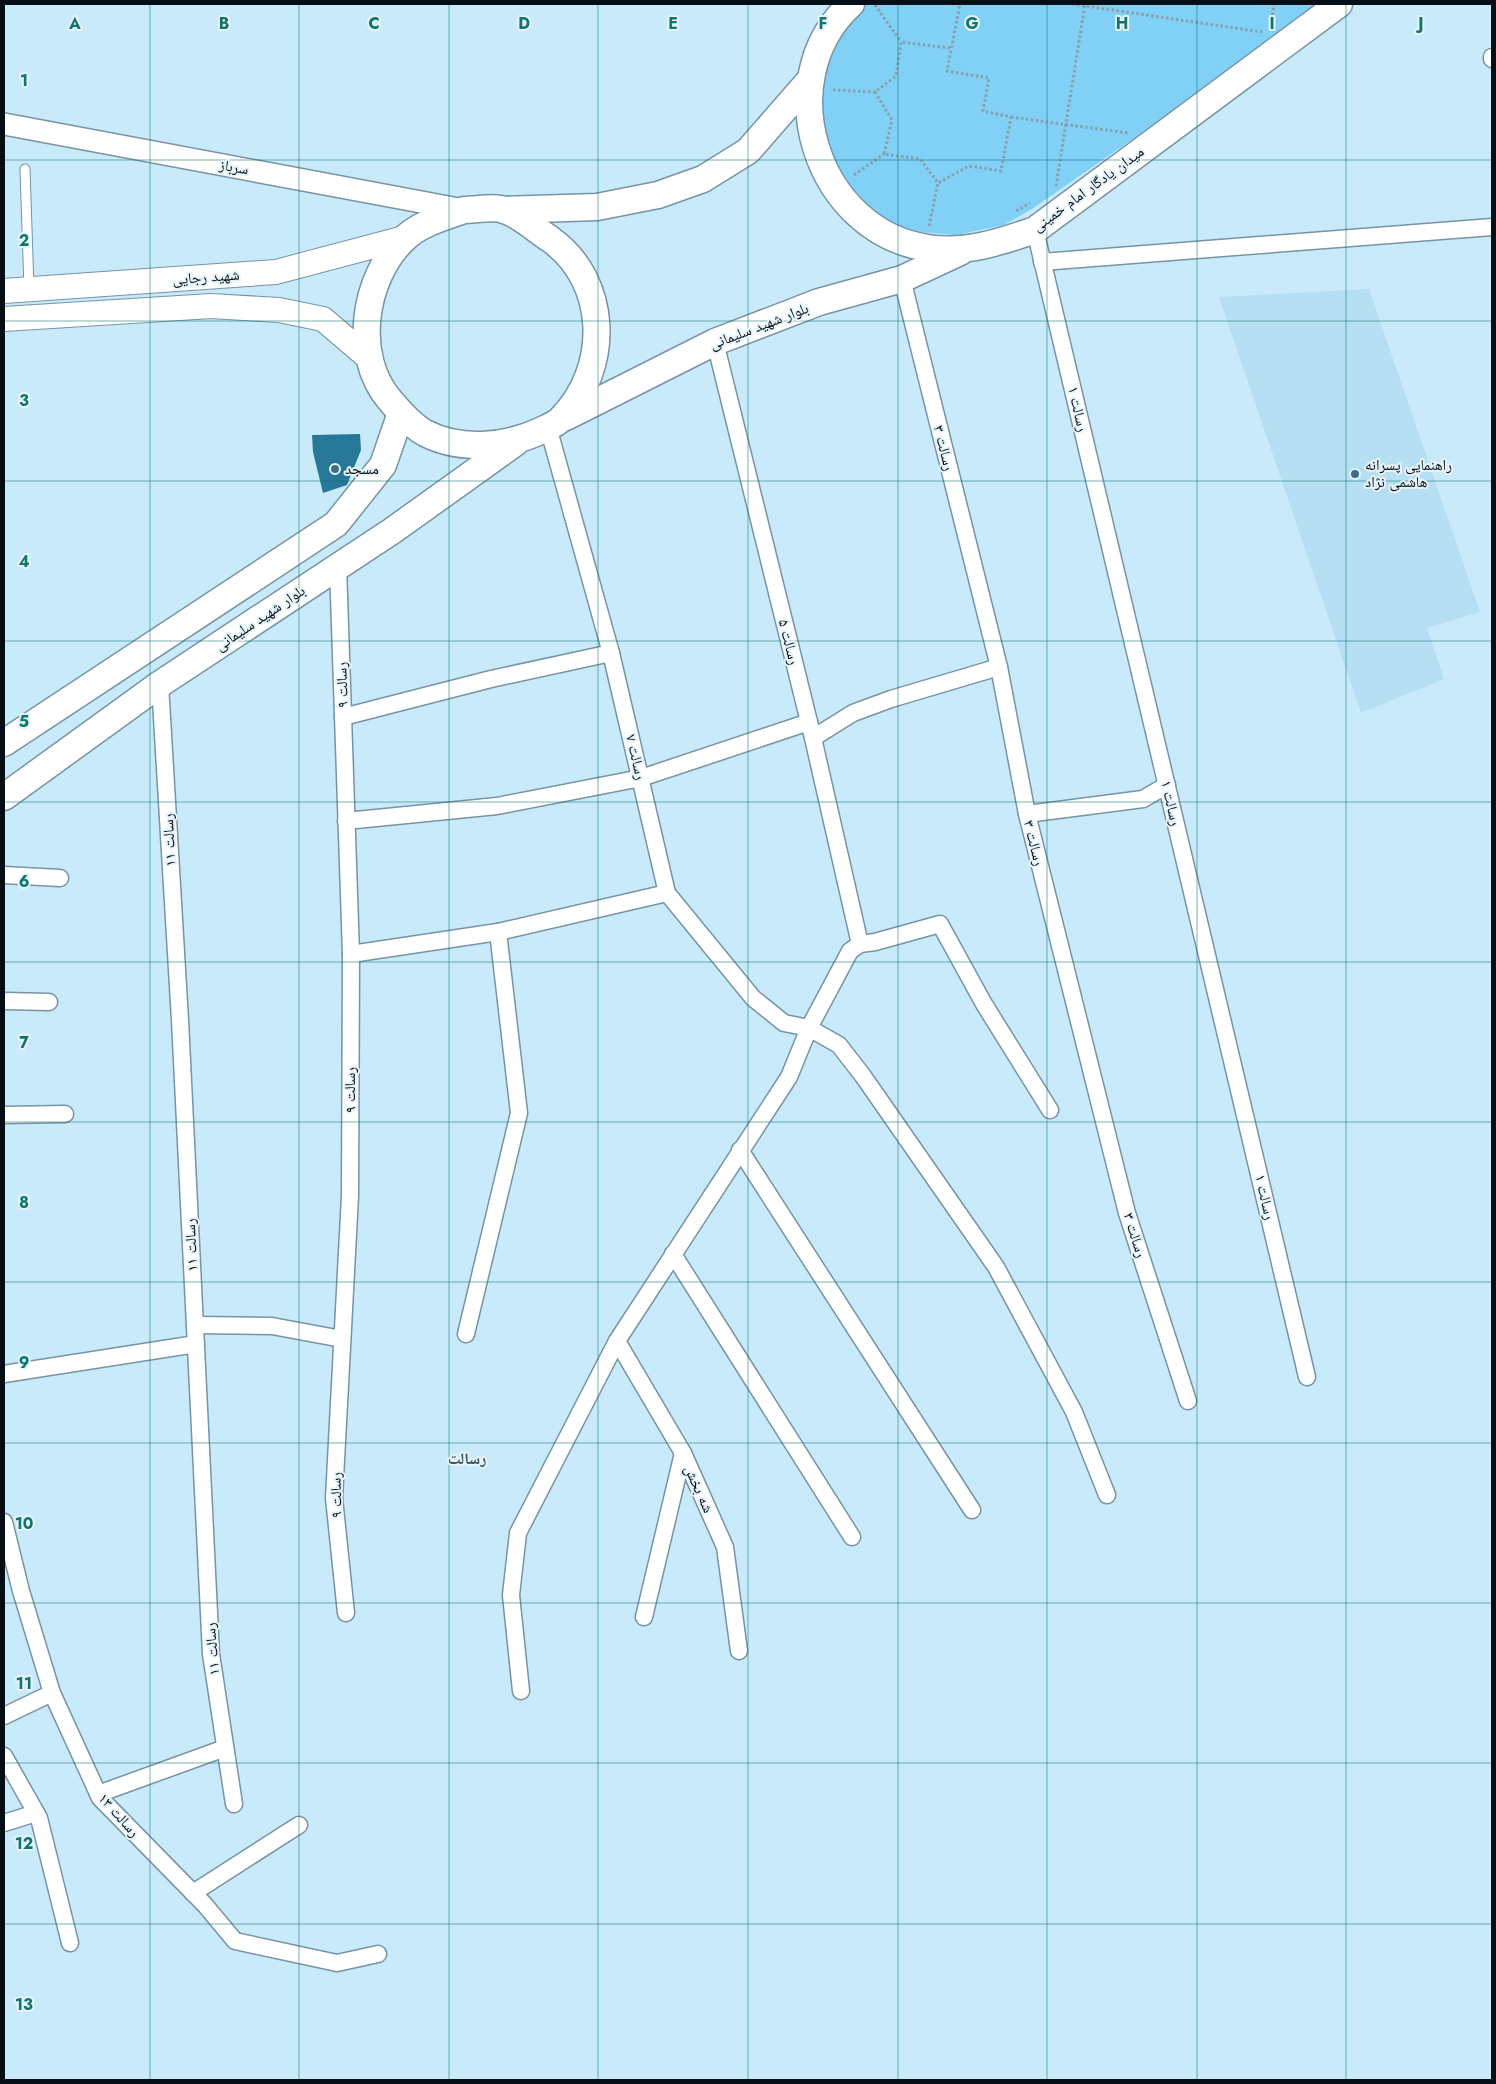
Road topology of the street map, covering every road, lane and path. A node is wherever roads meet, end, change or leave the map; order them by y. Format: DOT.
graph roads {
  1 [pos="960,4"];
  2 [pos="1072,4"];
  3 [pos="1274,4"];
  4 [pos="1339,4"];
  5 [pos="1085,5"];
  6 [pos="860,6"];
  7 [pos="901,42"];
  8 [pos="950,48"];
  9 [pos="818,85"];
  10 [pos="875,92"];
  11 [pos="1011,117"];
  12 [pos="4,124"];
  13 [pos="1066,124"];
  14 [pos="1124,138"];
  15 [pos="884,154"];
  16 [pos="25,169"];
  17 [pos="846,180"];
  18 [pos="1064,181"];
  19 [pos="938,183"];
  20 [pos="1056,186"];
  21 [pos="1049,191"];
  22 [pos="1035,200"];
  23 [pos="464,210"];
  24 [pos="504,210"];
  25 [pos="1013,212"];
  26 [pos="923,226"];
  27 [pos="929,226"];
  28 [pos="938,227"];
  29 [pos="1492,227"];
  30 [pos="1035,230"];
  31 [pos="404,238"];
  32 [pos="964,250"];
  33 [pos="1042,262"];
  34 [pos="902,279"];
  35 [pos="28,289"];
  36 [pos="4,291"];
  37 [pos="4,319"];
  38 [pos="715,342"];
  39 [pos="371,360"];
  40 [pos="401,413"];
  41 [pos="554,424"];
  42 [pos="519,440"];
  43 [pos="338,566"];
  44 [pos="611,653"];
  45 [pos="999,667"];
  46 [pos="160,684"];
  47 [pos="343,717"];
  48 [pos="811,730"];
  49 [pos="4,743"];
  50 [pos="641,778"];
  51 [pos="1167,785"];
  52 [pos="4,797"];
  53 [pos="1027,814"];
  54 [pos="346,821"];
  55 [pos="4,875"];
  56 [pos="60,878"];
  57 [pos="667,894"];
  58 [pos="498,932"];
  59 [pos="860,944"];
  60 [pos="351,954"];
  61 [pos="4,1001"];
  62 [pos="49,1002"];
  63 [pos="809,1028"];
  64 [pos="1050,1110"];
  65 [pos="65,1114"];
  66 [pos="4,1115"];
  67 [pos="740,1150"];
  68 [pos="673,1254"];
  69 [pos="195,1325"];
  70 [pos="466,1334"];
  71 [pos="342,1339"];
  72 [pos="618,1341"];
  73 [pos="196,1344"];
  74 [pos="4,1374"];
  75 [pos="1307,1377"];
  76 [pos="1188,1401"];
  77 [pos="683,1453"];
  78 [pos="1107,1496"];
  79 [pos="972,1510"];
  80 [pos="4,1522"];
  81 [pos="852,1537"];
  82 [pos="346,1613"];
  83 [pos="644,1617"];
  84 [pos="739,1651"];
  85 [pos="521,1691"];
  86 [pos="52,1693"];
  87 [pos="4,1716"];
  88 [pos="225,1748"];
  89 [pos="4,1756"];
  90 [pos="98,1794"];
  91 [pos="234,1804"];
  92 [pos="36,1813"];
  93 [pos="4,1823"];
  94 [pos="299,1825"];
  95 [pos="192,1893"];
  96 [pos="70,1942"];
  97 [pos="378,1954"];
  1 -- 8 [label="path"];
  2 -- 5 [label="path"];
  3 -- 5 [label="path"];
  4 -- 30 [label="main road, میدان یادگار امام خمینی"];
  5 -- 13 [label="path"];
  6 -- 7 [label="path"];
  6 -- 9 [label="main road, میدان یادگار امام خمینی"];
  7 -- 8 [label="path"];
  7 -- 10 [label="path"];
  8 -- 11 [label="path"];
  9 -- 10 [label="path"];
  9 -- 24 [label="main road"];
  9 -- 32 [label="main road, میدان یادگار امام خمینی"];
  10 -- 15 [label="path"];
  11 -- 13 [label="path"];
  11 -- 19 [label="path"];
  12 -- 23 [label="street, سرباز"];
  13 -- 14 [label="path"];
  13 -- 20 [label="path"];
  15 -- 17 [label="path"];
  15 -- 19 [label="path"];
  16 -- 35 [label="lane"];
  18 -- 20 [label="path"];
  19 -- 27 [label="path"];
  20 -- 21 [label="path"];
  22 -- 25 [label="path"];
  23 -- 24 [label="main road"];
  23 -- 31 [label="main road"];
  24 -- 41 [label="main road"];
  26 -- 27 [label="path"];
  27 -- 28 [label="path"];
  29 -- 33 [label="street"];
  30 -- 32 [label="main road, میدان یادگار امام خمینی"];
  30 -- 33 [label="street, رسالت ۱"];
  31 -- 35 [label="main road, شهید رجایی"];
  31 -- 39 [label="main road"];
  32 -- 34 [label="main road, بلوار شهید سلیمانی"];
  33 -- 51 [label="street, رسالت ۱"];
  34 -- 38 [label="main road, بلوار شهید سلیمانی"];
  34 -- 45 [label="street, رسالت ۳"];
  35 -- 36 [label="main road, شهید رجایی"];
  37 -- 39 [label="main road, شهید رجایی"];
  38 -- 41 [label="main road, بلوار شهید سلیمانی"];
  38 -- 48 [label="street, رسالت ۵"];
  39 -- 40 [label="main road"];
  40 -- 42 [label="main road"];
  40 -- 49 [label="main road"];
  41 -- 42 [label="main road, بلوار شهید سلیمانی"];
  41 -- 44 [label="street, رسالت ۷"];
  42 -- 43 [label="main road, بلوار شهید سلیمانی"];
  43 -- 46 [label="main road, بلوار شهید سلیمانی"];
  43 -- 47 [label="street, رسالت ۹"];
  44 -- 47 [label="street"];
  44 -- 50 [label="street, رسالت ۷"];
  45 -- 48 [label="street"];
  45 -- 53 [label="street, رسالت ۳"];
  46 -- 52 [label="main road, بلوار شهید سلیمانی"];
  46 -- 69 [label="street, رسالت ۱۱"];
  47 -- 54 [label="street, رسالت ۹"];
  48 -- 50 [label="street"];
  48 -- 59 [label="street, رسالت ۵"];
  50 -- 54 [label="street"];
  50 -- 57 [label="street, رسالت ۷"];
  51 -- 53 [label="street"];
  51 -- 75 [label="street, رسالت ۱"];
  53 -- 76 [label="street, رسالت ۳"];
  54 -- 60 [label="street, رسالت ۹"];
  55 -- 56 [label="street"];
  57 -- 58 [label="street"];
  57 -- 63 [label="street, رسالت ۷"];
  58 -- 60 [label="street"];
  58 -- 70 [label="street"];
  59 -- 63 [label="street"];
  59 -- 64 [label="street"];
  60 -- 71 [label="street, رسالت ۹"];
  61 -- 62 [label="street"];
  63 -- 67 [label="street"];
  63 -- 78 [label="street"];
  65 -- 66 [label="street"];
  67 -- 68 [label="street"];
  67 -- 79 [label="street"];
  68 -- 72 [label="street"];
  68 -- 81 [label="street"];
  69 -- 71 [label="street"];
  69 -- 73 [label="street, رسالت ۱۱"];
  71 -- 82 [label="street, رسالت ۹"];
  72 -- 77 [label="street, شه بخش"];
  72 -- 85 [label="street"];
  73 -- 74 [label="street"];
  73 -- 88 [label="street, رسالت ۱۱"];
  77 -- 83 [label="street"];
  77 -- 84 [label="street, شه بخش"];
  80 -- 86 [label="street, رسالت ۱۳"];
  86 -- 87 [label="street"];
  86 -- 90 [label="street, رسالت ۱۳"];
  88 -- 90 [label="street"];
  88 -- 91 [label="street, رسالت ۱۱"];
  89 -- 92 [label="street"];
  90 -- 95 [label="street, رسالت ۱۳"];
  92 -- 93 [label="street"];
  92 -- 96 [label="street"];
  94 -- 95 [label="street"];
  95 -- 97 [label="street, رسالت ۱۳"];
}
